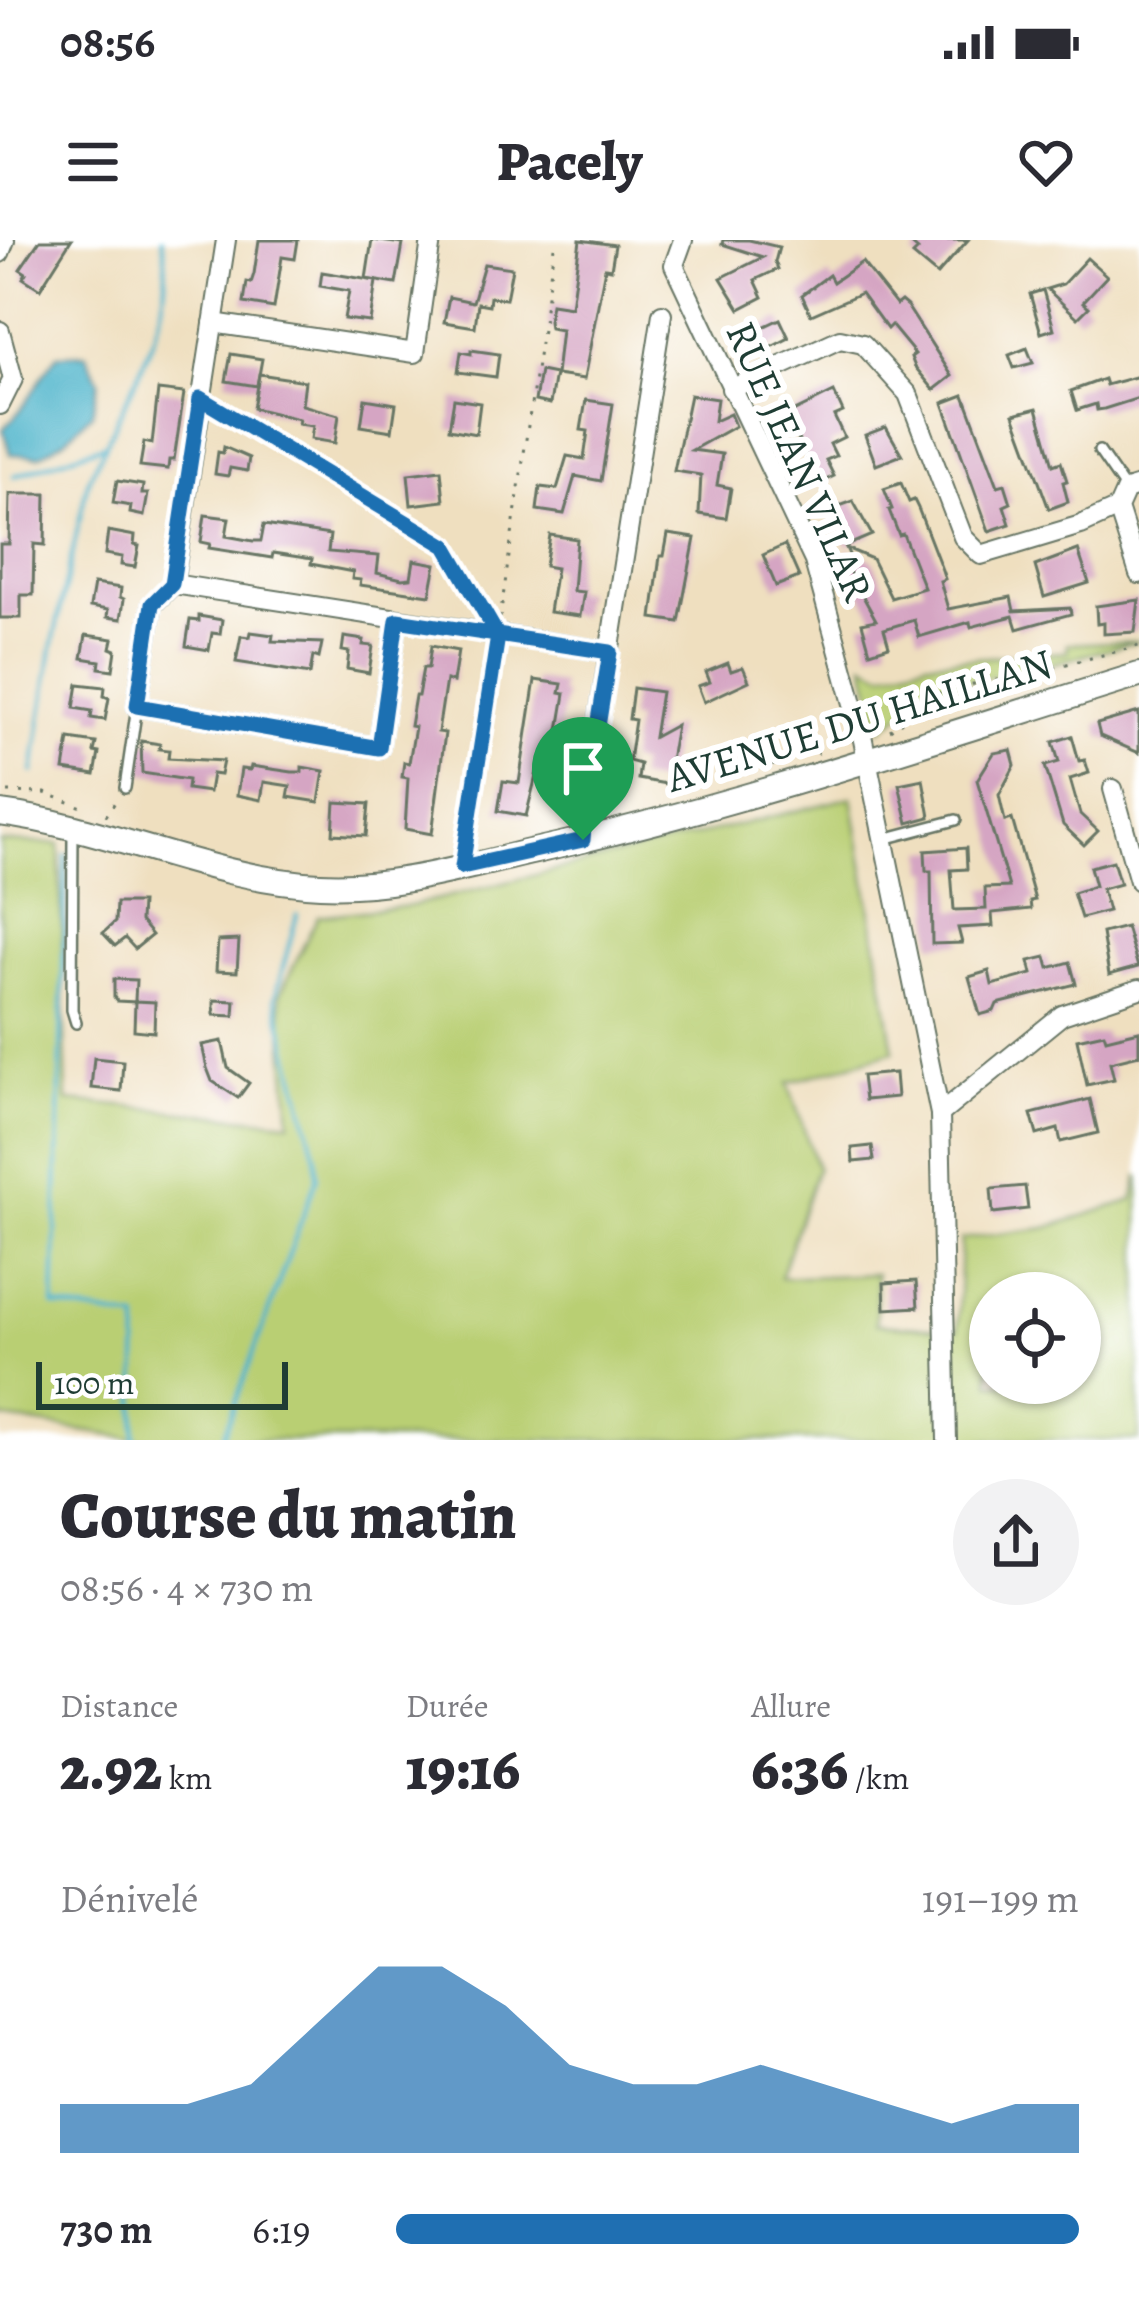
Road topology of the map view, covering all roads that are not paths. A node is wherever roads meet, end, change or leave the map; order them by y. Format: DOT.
graph roads {
  1 [pos="5,240"];
  2 [pos="226,240"];
  3 [pos="431,240"];
  4 [pos="683,240"];
  5 [pos="0,253"];
  6 [pos="662,314"];
  7 [pos="213,323"];
  8 [pos="0,331"];
  9 [pos="731,389"];
  10 [pos="0,405"];
  11 [pos="1099,452"];
  12 [pos="1128,495"];
  13 [pos="1139,574"];
  14 [pos="172,584"];
  15 [pos="397,620"];
  16 [pos="610,652"];
  17 [pos="1139,675"];
  18 [pos="137,706"];
  19 [pos="865,760"];
  20 [pos="125,788"];
  21 [pos="1113,789"];
  22 [pos="0,813"];
  23 [pos="956,820"];
  24 [pos="73,828"];
  25 [pos="583,840"];
  26 [pos="880,840"];
  27 [pos="1139,881"];
  28 [pos="1139,989"];
  29 [pos="76,1023"];
  30 [pos="940,1114"];
  31 [pos="947,1440"];
  1 -- 5 [label="street"];
  2 -- 7 [label="street"];
  3 -- 7 [label="street"];
  4 -- 9 [label="street, RUE JEAN VILAR"];
  6 -- 16 [label="street"];
  7 -- 14 [label="street"];
  8 -- 10 [label="street"];
  9 -- 12 [label="street"];
  9 -- 19 [label="street, RUE JEAN VILAR"];
  11 -- 12 [label="lane"];
  12 -- 13 [label="street"];
  14 -- 15 [label="street"];
  14 -- 18 [label="street"];
  15 -- 16 [label="street"];
  15 -- 18 [label="street"];
  16 -- 25 [label="street"];
  17 -- 19 [label="street, AVENUE DU HAILLAN"];
  18 -- 20 [label="lane"];
  19 -- 25 [label="street, AVENUE DU HAILLAN"];
  19 -- 26 [label="street, RUE JEAN VILAR"];
  21 -- 27 [label="street"];
  22 -- 24 [label="street, AVENUE DU HAILLAN"];
  23 -- 26 [label="lane"];
  24 -- 25 [label="street, AVENUE DU HAILLAN"];
  24 -- 29 [label="lane"];
  26 -- 30 [label="street, RUE JEAN VILAR"];
  28 -- 30 [label="street"];
  30 -- 31 [label="street, RUE JEAN VILAR"];
}
